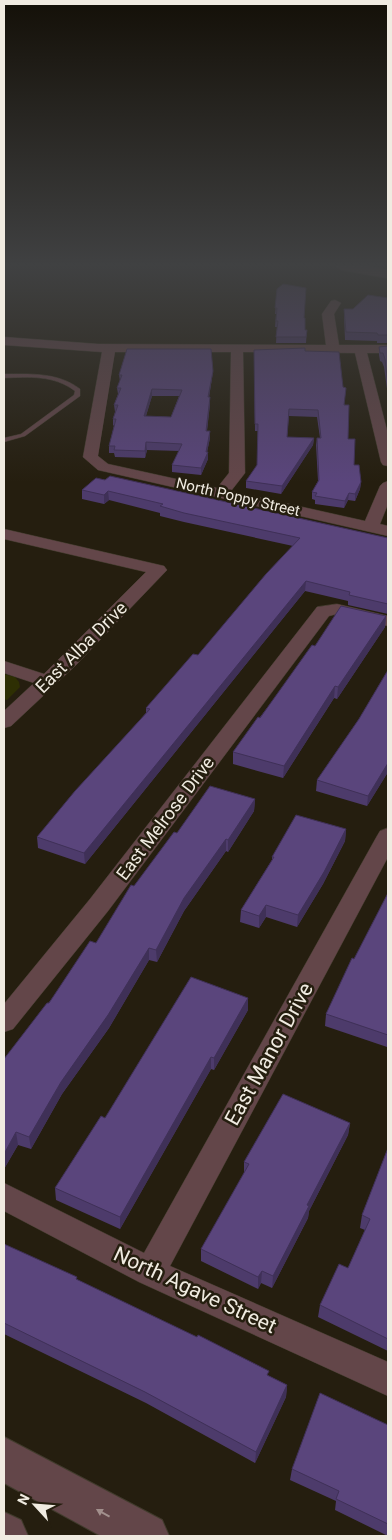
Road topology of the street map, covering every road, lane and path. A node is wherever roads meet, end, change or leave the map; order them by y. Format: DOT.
graph roads {
  1 [pos="331,338"];
  2 [pos="4,341"];
  3 [pos="109,348"];
  4 [pos="237,348"];
  5 [pos="333,349"];
  6 [pos="360,349"];
  7 [pos="388,349"];
  8 [pos="4,376"];
  9 [pos="4,440"];
  10 [pos="388,462"];
  11 [pos="388,486"];
  12 [pos="221,493"];
  13 [pos="371,527"];
  14 [pos="388,531"];
  15 [pos="4,534"];
  16 [pos="388,622"];
  17 [pos="4,667"];
  18 [pos="48,681"];
  19 [pos="4,722"];
  20 [pos="388,836"];
  21 [pos="4,1022"];
  22 [pos="4,1196"];
  23 [pos="150,1272"];
  24 [pos="388,1379"];
  25 [pos="4,1459"];
  26 [pos="146,1536"];
  1 -- 5 [label="street"];
  2 -- 3 [label="street"];
  3 -- 4 [label="street"];
  3 -- 12 [label="street, North Poppy Street"];
  4 -- 5 [label="street"];
  4 -- 12 [label="street"];
  5 -- 6 [label="street"];
  6 -- 7 [label="street"];
  6 -- 10 [label="street"];
  8 -- 9 [label="lane"];
  11 -- 13 [label="street"];
  12 -- 13 [label="street, North Poppy Street"];
  13 -- 14 [label="street, North Poppy Street"];
  15 -- 18 [label="street, East Alba Drive"];
  16 -- 21 [label="street, East Melrose Drive"];
  17 -- 18 [label="street"];
  18 -- 19 [label="street, East Alba Drive"];
  20 -- 23 [label="street, East Manor Drive"];
  22 -- 23 [label="street, North Agave Street"];
  23 -- 24 [label="street, North Agave Street"];
  26 -- 25 [label="street, one-way"];
}
